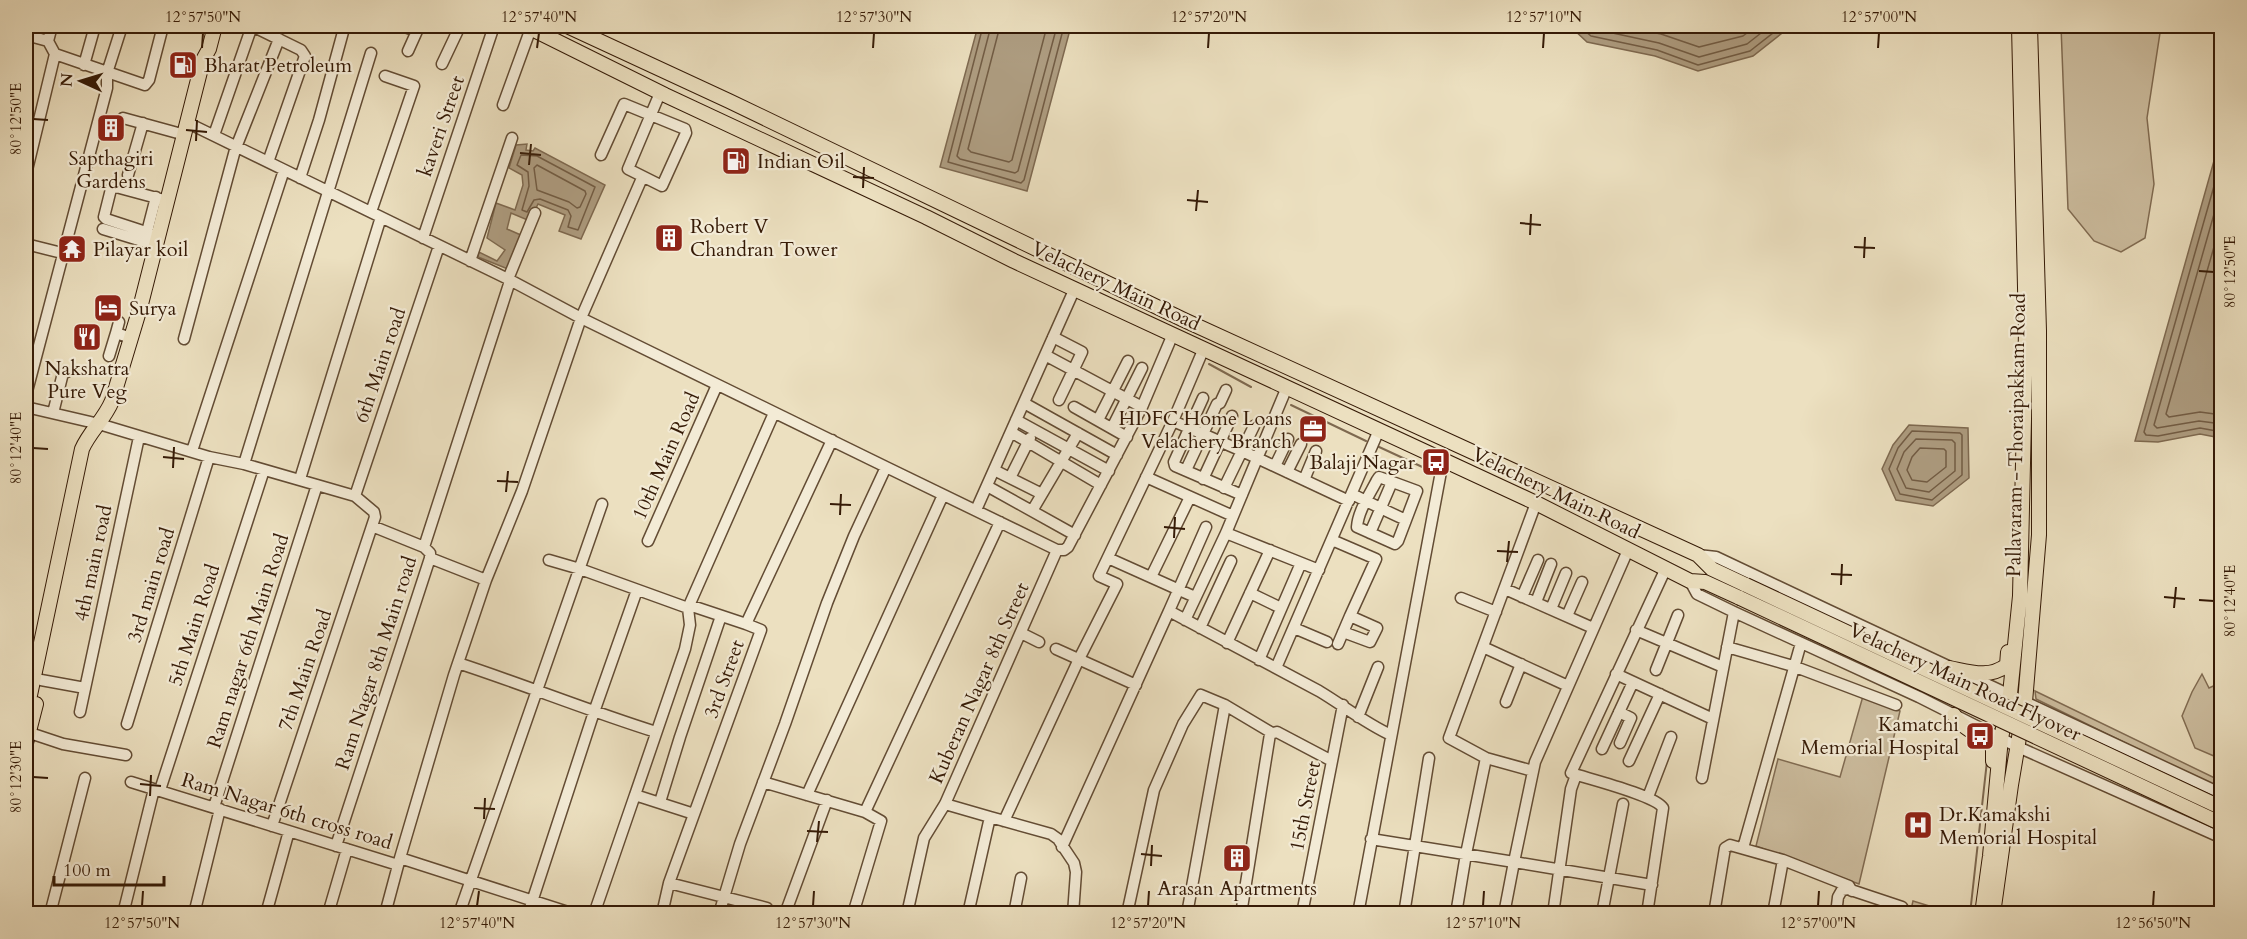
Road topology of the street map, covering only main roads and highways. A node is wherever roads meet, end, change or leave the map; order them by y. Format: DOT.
graph roads {
  1 [pos="206,26"];
  2 [pos="215,26"];
  3 [pos="567,26"];
  4 [pos="2019,26"];
  5 [pos="2030,26"];
  6 [pos="528,27"];
  7 [pos="203,60"];
  8 [pos="2026,84"];
  9 [pos="752,112"];
  10 [pos="743,131"];
  11 [pos="2032,325"];
  12 [pos="97,427"];
  13 [pos="1574,498"];
  14 [pos="1565,518"];
  15 [pos="1698,555"];
  16 [pos="1690,581"];
  17 [pos="1743,591"];
  18 [pos="2022,596"];
  19 [pos="2020,620"];
  20 [pos="1949,668"];
  21 [pos="29,705"];
  22 [pos="1954,715"];
  23 [pos="28,738"];
  24 [pos="2222,808"];
  25 [pos="2222,824"];
  26 [pos="1992,837"];
  27 [pos="1982,914"];
  28 [pos="1993,914"];
  1 -- 7 [label="main road"];
  2 -- 7 [label="main road"];
  3 -- 9 [label="main road, Velachery Main Road"];
  4 -- 8 [label="main road, Pallavaram - Thoraipakkam Road"];
  5 -- 8 [label="main road, Pallavaram - Thoraipakkam Road"];
  6 -- 10 [label="main road, Velachery Main Road"];
  7 -- 12 [label="main road"];
  8 -- 11 [label="main road, Pallavaram - Thoraipakkam Road"];
  9 -- 10 [label="main road"];
  9 -- 13 [label="main road, Velachery Main Road"];
  10 -- 14 [label="main road, Velachery Main Road"];
  11 -- 18 [label="main road, Pallavaram - Thoraipakkam Road"];
  11 -- 18 [label="main road, Pallavaram - Thoraipakkam Road"];
  12 -- 21 [label="main road"];
  12 -- 21 [label="main road"];
  13 -- 14 [label="main road"];
  13 -- 15 [label="main road, Velachery Main Road"];
  14 -- 16 [label="main road, Velachery Main Road"];
  15 -- 17 [label="main road, Velachery Main Road Flyover"];
  16 -- 17 [label="main road, Velachery Main Road Flyover"];
  17 -- 24 [label="main road, Velachery Main Road Flyover, bridge"];
  17 -- 25 [label="main road, Velachery Main Road Flyover, bridge"];
  18 -- 19 [label="main road, Pallavaram - Thoraipakkam Road"];
  19 -- 20 [label="main road"];
  19 -- 26 [label="main road, Pallavaram - Thoraipakkam Road"];
  19 -- 28 [label="main road, Pallavaram - Thoraipakkam Road"];
  21 -- 23 [label="main road"];
  22 -- 26 [label="main road"];
  26 -- 27 [label="main road, Pallavaram - Thoraipakkam Road"];
}
